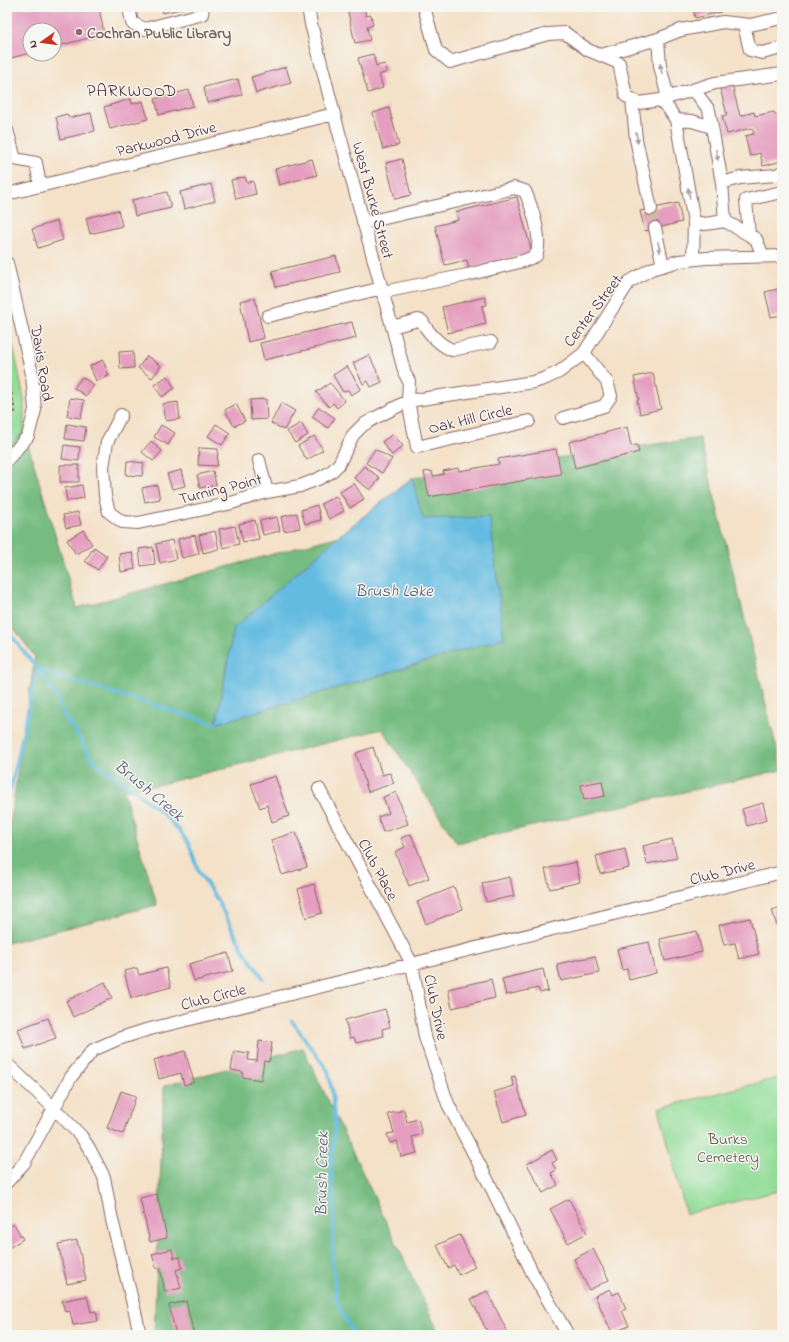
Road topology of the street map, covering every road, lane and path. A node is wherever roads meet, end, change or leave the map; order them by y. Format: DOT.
graph roads {
  1 [pos="129,7"];
  2 [pos="203,7"];
  3 [pos="308,7"];
  4 [pos="424,7"];
  5 [pos="782,18"];
  6 [pos="744,25"];
  7 [pos="658,39"];
  8 [pos="782,48"];
  9 [pos="601,55"];
  10 [pos="782,74"];
  11 [pos="694,90"];
  12 [pos="632,99"];
  13 [pos="664,99"];
  14 [pos="334,114"];
  15 [pos="676,120"];
  16 [pos="712,127"];
  17 [pos="7,130"];
  18 [pos="782,172"];
  19 [pos="722,183"];
  20 [pos="40,186"];
  21 [pos="782,192"];
  22 [pos="7,194"];
  23 [pos="651,209"];
  24 [pos="725,221"];
  25 [pos="694,222"];
  26 [pos="364,223"];
  27 [pos="655,228"];
  28 [pos="748,235"];
  29 [pos="763,256"];
  30 [pos="782,256"];
  31 [pos="693,259"];
  32 [pos="7,263"];
  33 [pos="663,266"];
  34 [pos="382,290"];
  35 [pos="268,316"];
  36 [pos="392,327"];
  37 [pos="491,342"];
  38 [pos="584,352"];
  39 [pos="7,369"];
  40 [pos="408,401"];
  41 [pos="121,415"];
  42 [pos="7,418"];
  43 [pos="563,418"];
  44 [pos="529,421"];
  45 [pos="7,460"];
  46 [pos="259,460"];
  47 [pos="267,492"];
  48 [pos="319,789"];
  49 [pos="782,872"];
  50 [pos="412,964"];
  51 [pos="7,1064"];
  52 [pos="54,1108"];
  53 [pos="7,1182"];
  54 [pos="140,1335"];
  55 [pos="568,1335"];
  1 -- 2 [label="street"];
  3 -- 14 [label="street, West Burke Street"];
  4 -- 9 [label="street"];
  5 -- 6 [label="street"];
  6 -- 7 [label="street"];
  6 -- 8 [label="street"];
  7 -- 9 [label="street"];
  13 -- 7 [label="street, one-way"];
  9 -- 12 [label="street"];
  10 -- 11 [label="street"];
  11 -- 13 [label="street"];
  11 -- 16 [label="street"];
  12 -- 13 [label="street"];
  12 -- 23 [label="street, one-way"];
  13 -- 15 [label="street"];
  14 -- 20 [label="street, Parkwood Drive"];
  14 -- 26 [label="street, West Burke Street"];
  15 -- 16 [label="street"];
  25 -- 15 [label="street, one-way"];
  16 -- 19 [label="street, one-way"];
  17 -- 20 [label="street"];
  18 -- 19 [label="street"];
  19 -- 24 [label="street"];
  20 -- 22 [label="street, Parkwood Drive"];
  21 -- 28 [label="street"];
  24 -- 25 [label="street"];
  24 -- 28 [label="street"];
  25 -- 31 [label="street"];
  26 -- 34 [label="street, West Burke Street"];
  26 -- 34 [label="street"];
  27 -- 33 [label="street, one-way"];
  28 -- 29 [label="street"];
  29 -- 30 [label="street, Center Street"];
  29 -- 31 [label="street, Center Street"];
  31 -- 33 [label="street, Center Street"];
  32 -- 45 [label="street, Davis Road"];
  33 -- 38 [label="street, Center Street"];
  34 -- 35 [label="street"];
  34 -- 36 [label="street, West Burke Street"];
  36 -- 37 [label="street"];
  36 -- 40 [label="street, West Burke Street"];
  38 -- 40 [label="street, Center Street"];
  38 -- 43 [label="street"];
  39 -- 42 [label="path"];
  40 -- 44 [label="street, Oak Hill Circle"];
  40 -- 47 [label="street, Turning Point"];
  41 -- 47 [label="street, Turning Point"];
  46 -- 47 [label="street"];
  48 -- 50 [label="street, Club Place"];
  49 -- 50 [label="street, Club Drive"];
  50 -- 52 [label="street, Club Circle"];
  50 -- 55 [label="street, Club Drive"];
  51 -- 52 [label="street"];
  52 -- 53 [label="street, Club Circle"];
  52 -- 54 [label="street"];
}
